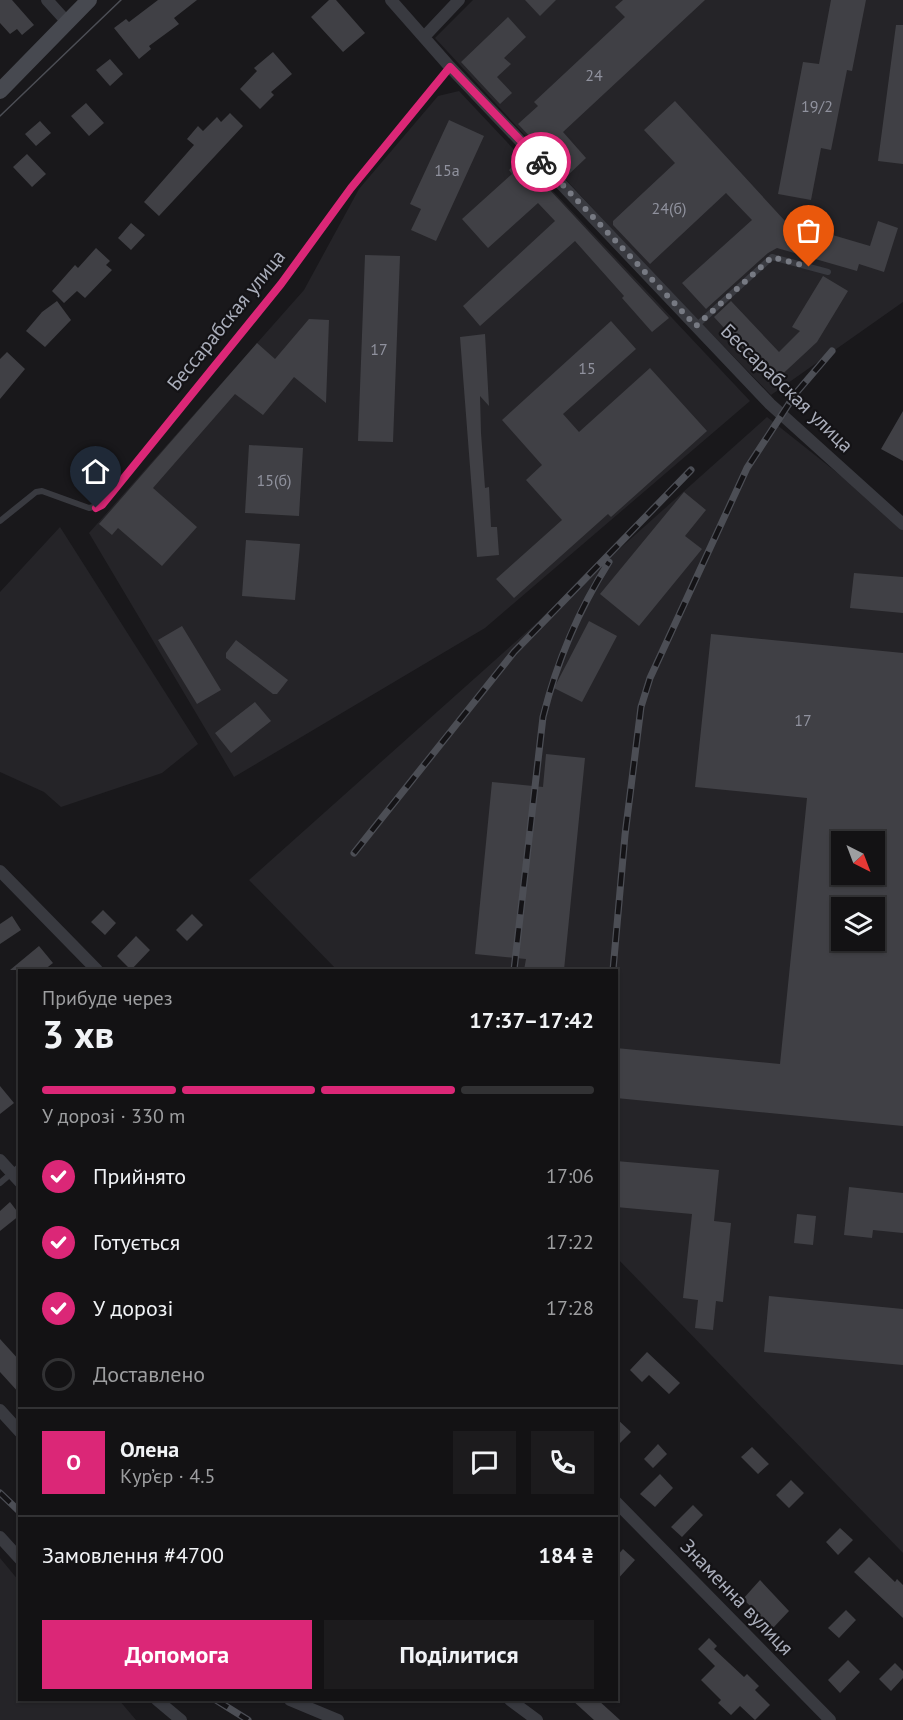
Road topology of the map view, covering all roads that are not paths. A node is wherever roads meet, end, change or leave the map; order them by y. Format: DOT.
graph roads {
  1 [pos="48,0"];
  2 [pos="89,0"];
  3 [pos="391,0"];
  4 [pos="459,0"];
  5 [pos="67,22"];
  6 [pos="424,37"];
  7 [pos="450,67"];
  8 [pos="0,91"];
  9 [pos="828,272"];
  10 [pos="696,326"];
  11 [pos="0,521"];
  12 [pos="903,524"];
  13 [pos="0,871"];
  14 [pos="96,969"];
  15 [pos="0,1160"];
  16 [pos="17,1174"];
  17 [pos="0,1183"];
  18 [pos="0,1410"];
  19 [pos="18,1430"];
  20 [pos="618,1504"];
  21 [pos="0,1537"];
  22 [pos="18,1557"];
  23 [pos="158,1701"];
  24 [pos="292,1701"];
  25 [pos="511,1701"];
  26 [pos="181,1720"];
  27 [pos="338,1720"];
  28 [pos="537,1720"];
  29 [pos="830,1720"];
  1 -- 5 [label="street"];
  2 -- 5 [label="main road"];
  3 -- 6 [label="street, Бессарабская улица"];
  4 -- 6 [label="street"];
  5 -- 8 [label="main road"];
  6 -- 7 [label="street, Бессарабская улица"];
  7 -- 10 [label="street, Бессарабская улица"];
  7 -- 11 [label="lane, Бессарабская улица"];
  9 -- 10 [label="lane"];
  10 -- 12 [label="street, Бессарабская улица"];
  13 -- 14 [label="street"];
  15 -- 16 [label="street"];
  16 -- 17 [label="lane"];
  18 -- 19 [label="street"];
  20 -- 29 [label="street, Знаменна вулиця"];
  21 -- 22 [label="street"];
  23 -- 26 [label="street"];
  24 -- 27 [label="street"];
  25 -- 28 [label="street"];
}
